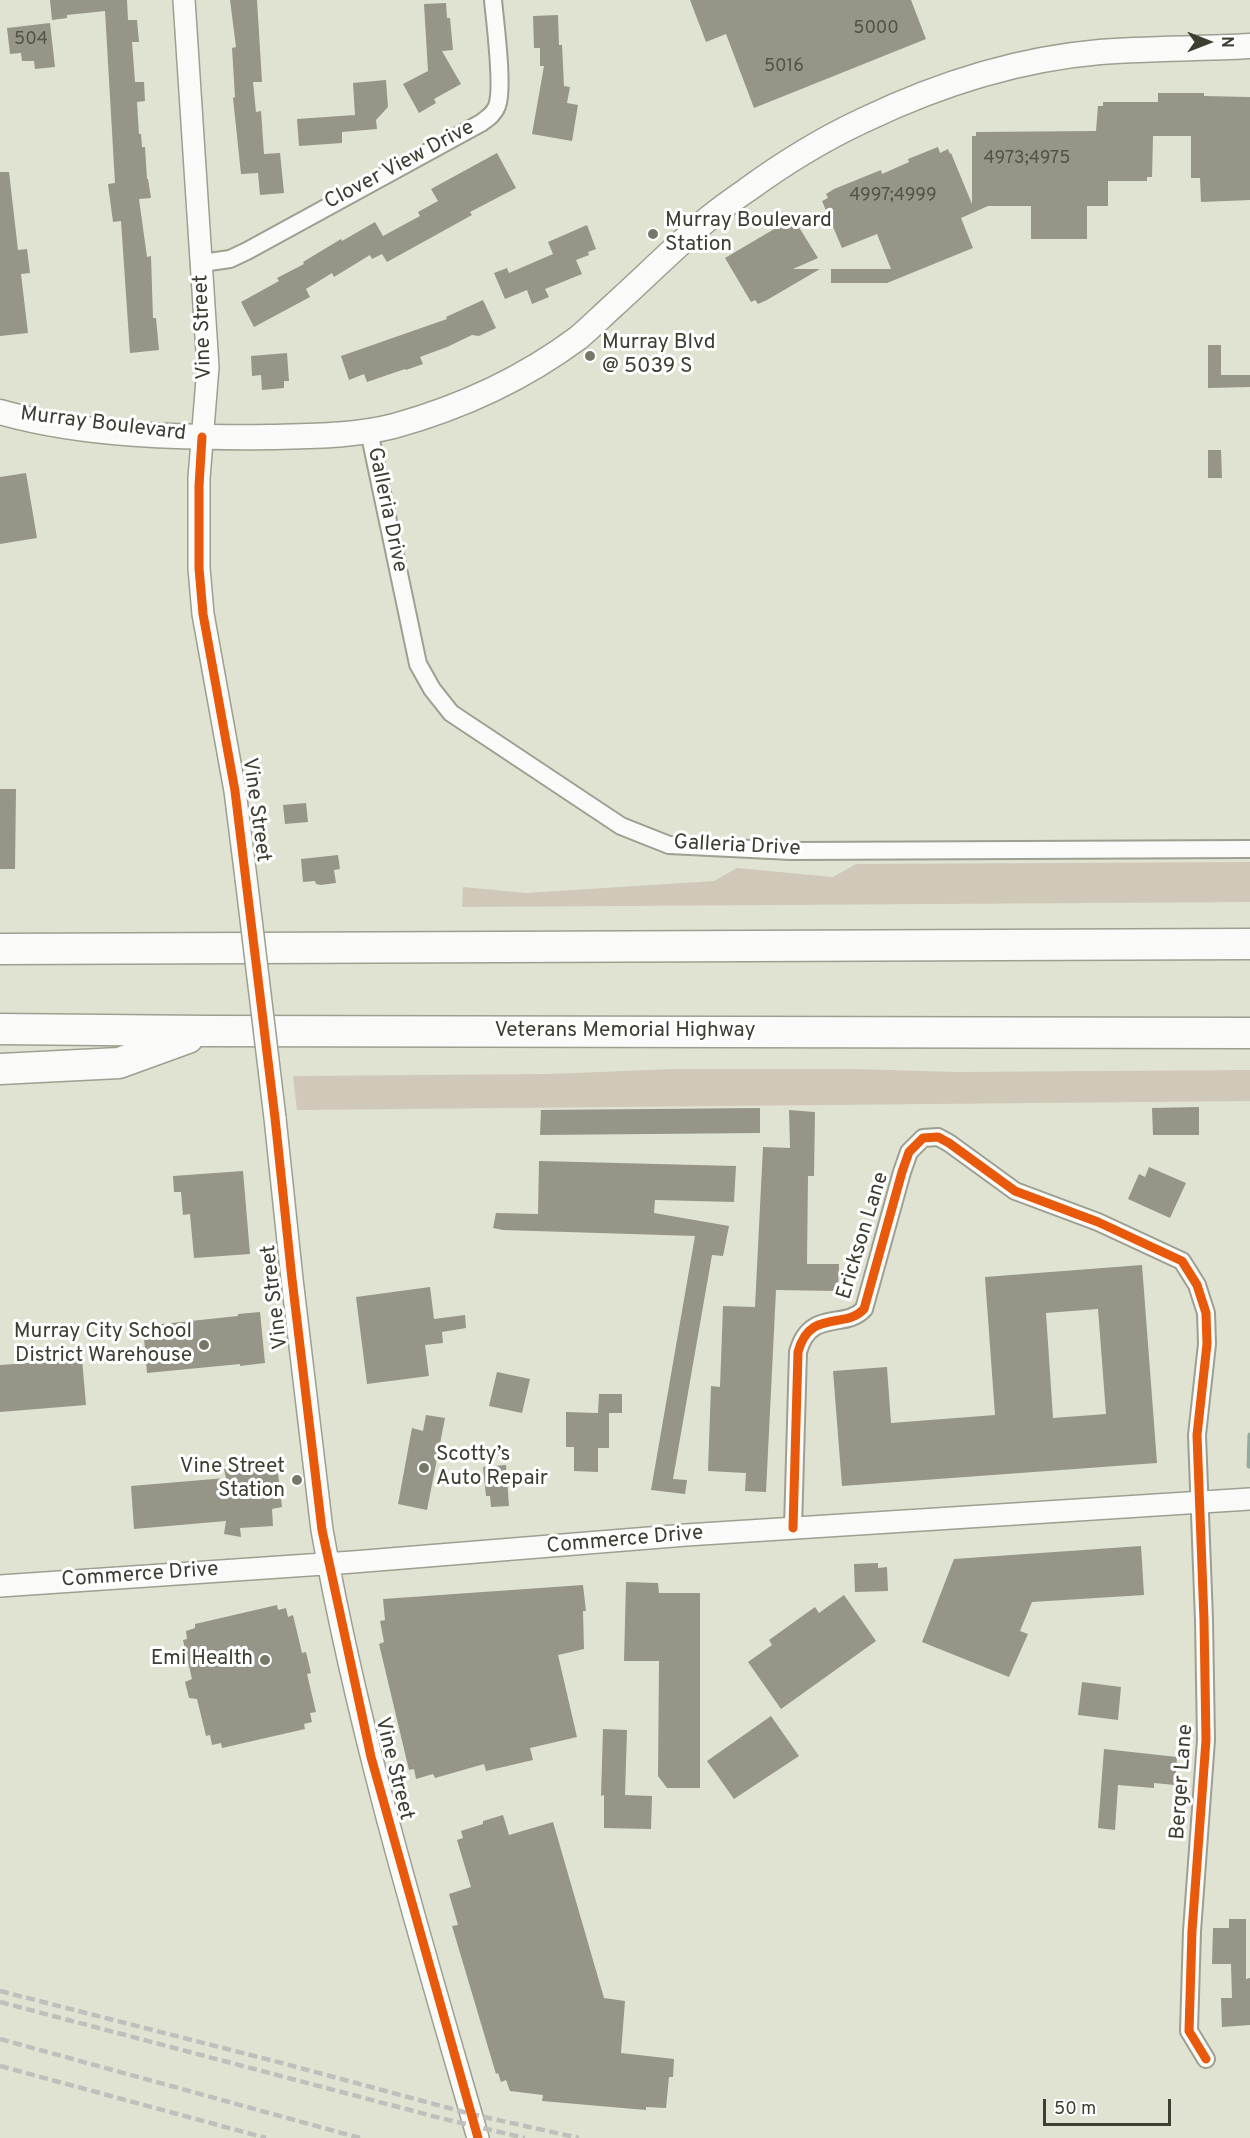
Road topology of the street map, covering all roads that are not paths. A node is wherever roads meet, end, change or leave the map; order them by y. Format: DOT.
graph roads {
  1 [pos="184,0"];
  2 [pos="493,0"];
  3 [pos="1250,46"];
  4 [pos="202,263"];
  5 [pos="0,412"];
  6 [pos="369,430"];
  7 [pos="202,437"];
  8 [pos="1250,849"];
  9 [pos="1250,944"];
  10 [pos="0,949"];
  11 [pos="0,1029"];
  12 [pos="206,1032"];
  13 [pos="1250,1033"];
  14 [pos="0,1068"];
  15 [pos="923,1138"];
  16 [pos="1250,1499"];
  17 [pos="1199,1502"];
  18 [pos="793,1528"];
  19 [pos="328,1563"];
  20 [pos="0,1586"];
  21 [pos="1206,2059"];
  22 [pos="478,2138"];
  1 -- 4 [label="street, Vine Street"];
  2 -- 4 [label="street, Clover View Drive"];
  3 -- 6 [label="main road, Murray Boulevard"];
  4 -- 7 [label="street, Vine Street"];
  5 -- 7 [label="main road, Murray Boulevard"];
  6 -- 7 [label="main road, Murray Boulevard"];
  6 -- 8 [label="street, Galleria Drive"];
  7 -- 19 [label="street, Vine Street, bridge"];
  9 -- 10 [label="highway"];
  11 -- 12 [label="highway, Veterans Memorial Highway"];
  12 -- 13 [label="highway, Veterans Memorial Highway"];
  12 -- 14 [label="highway"];
  15 -- 17 [label="street, Berger Lane"];
  15 -- 18 [label="street, Erickson Lane"];
  16 -- 17 [label="street, Commerce Drive"];
  17 -- 18 [label="street, Commerce Drive"];
  17 -- 21 [label="street, Berger Lane"];
  18 -- 19 [label="street, Commerce Drive"];
  19 -- 20 [label="street, Commerce Drive"];
  19 -- 22 [label="street, Vine Street"];
}
